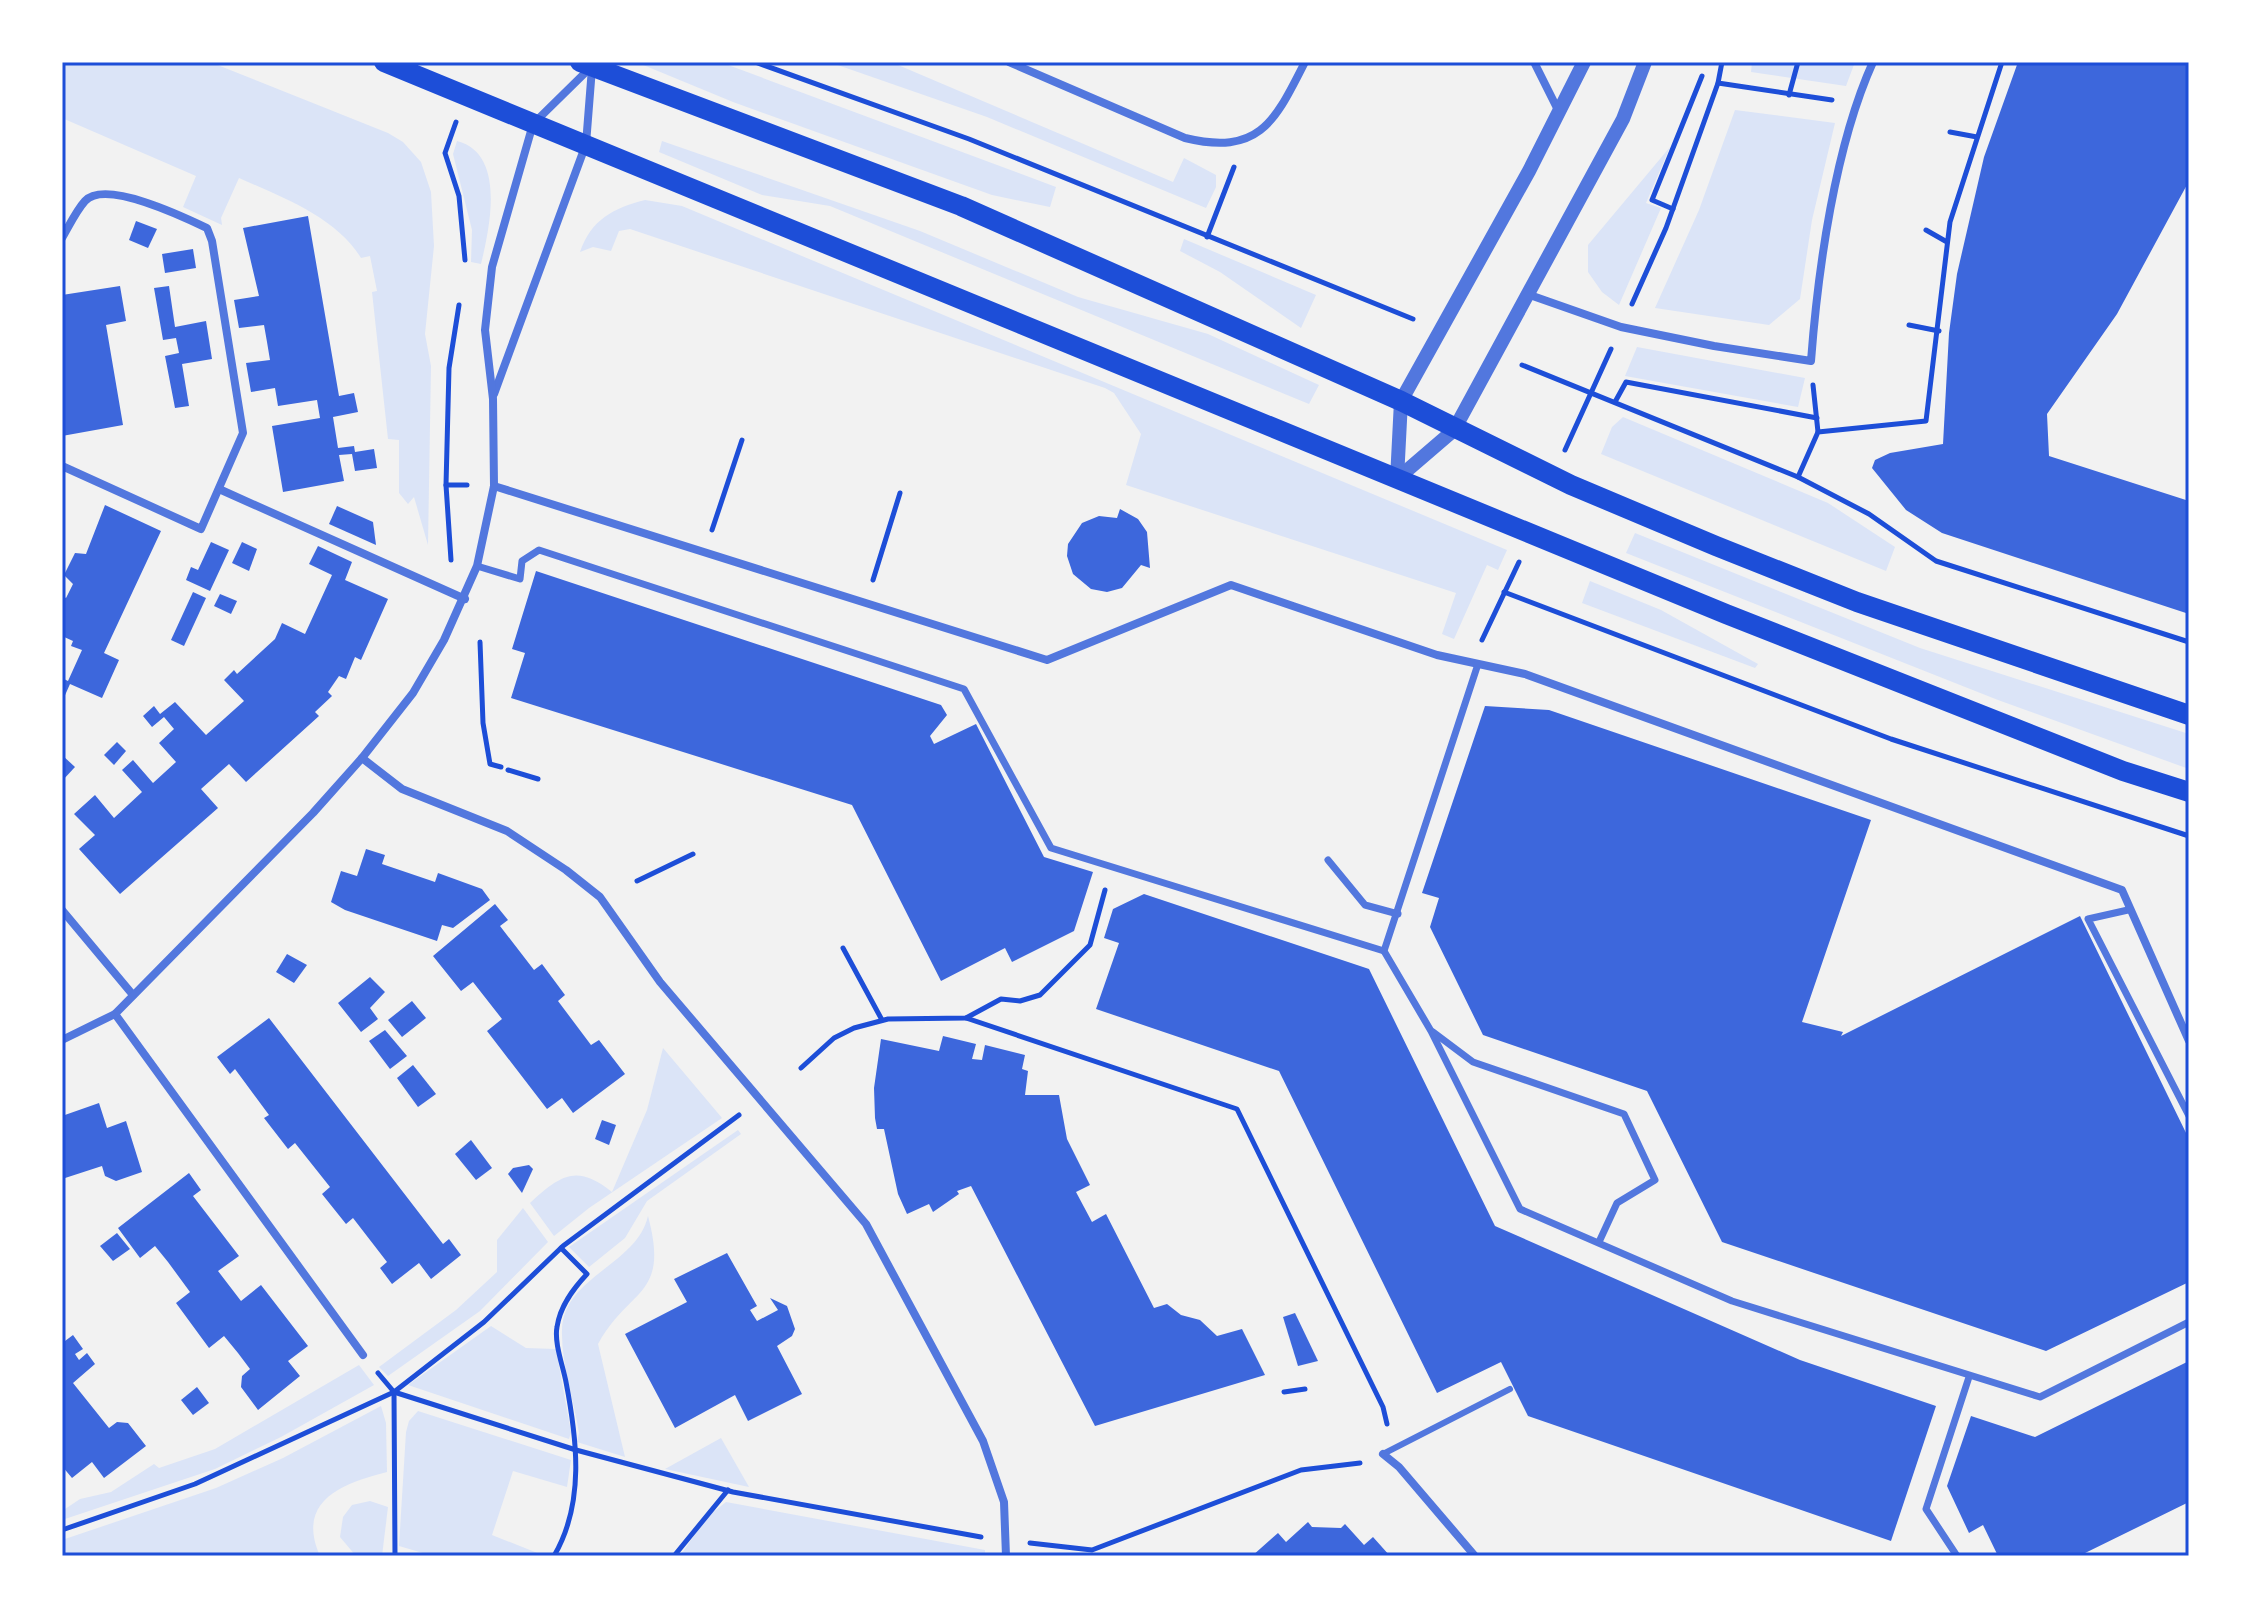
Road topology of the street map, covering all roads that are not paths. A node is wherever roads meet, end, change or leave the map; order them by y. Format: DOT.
graph roads {
  1 [pos="384,62"];
  2 [pos="1009,62"];
  3 [pos="1305,62"];
  4 [pos="1534,62"];
  5 [pos="1584,62"];
  6 [pos="1645,62"];
  7 [pos="1873,62"];
  8 [pos="586,64"];
  9 [pos="1559,113"];
  10 [pos="533,124"];
  11 [pos="586,144"];
  12 [pos="62,238"];
  13 [pos="1527,294"];
  14 [pos="493,399"];
  15 [pos="1401,401"];
  16 [pos="1454,430"];
  17 [pos="62,466"];
  18 [pos="1397,479"];
  19 [pos="494,486"];
  20 [pos="219,489"];
  21 [pos="477,566"];
  22 [pos="465,599"];
  23 [pos="1478,664"];
  24 [pos="2189,715"];
  25 [pos="362,758"];
  26 [pos="2189,792"];
  27 [pos="1328,860"];
  28 [pos="62,910"];
  29 [pos="2128,910"];
  30 [pos="1398,914"];
  31 [pos="1384,951"];
  32 [pos="133,995"];
  33 [pos="115,1014"];
  34 [pos="1431,1031"];
  35 [pos="62,1040"];
  36 [pos="2189,1041"];
  37 [pos="2189,1116"];
  38 [pos="1599,1242"];
  39 [pos="2189,1322"];
  40 [pos="363,1355"];
  41 [pos="1969,1377"];
  42 [pos="1510,1389"];
  43 [pos="1383,1454"];
  44 [pos="1006,1556"];
  45 [pos="1475,1556"];
  46 [pos="1957,1556"];
  1 -- 10 [label="main road"];
  2 -- 3 [label="street"];
  4 -- 9 [label="street"];
  5 -- 9 [label="street"];
  6 -- 13 [label="street"];
  7 -- 13 [label="street"];
  8 -- 10 [label="street"];
  8 -- 11 [label="street"];
  8 -- 15 [label="main road"];
  9 -- 15 [label="street"];
  10 -- 11 [label="main road"];
  10 -- 14 [label="street"];
  11 -- 14 [label="street"];
  11 -- 18 [label="main road"];
  12 -- 20 [label="street"];
  13 -- 16 [label="street"];
  14 -- 19 [label="street"];
  15 -- 16 [label="main road"];
  15 -- 18 [label="street"];
  16 -- 18 [label="street"];
  16 -- 24 [label="main road"];
  17 -- 20 [label="street"];
  18 -- 26 [label="main road"];
  19 -- 21 [label="street"];
  19 -- 23 [label="street"];
  20 -- 22 [label="street"];
  21 -- 22 [label="street"];
  21 -- 31 [label="street"];
  22 -- 25 [label="street"];
  23 -- 29 [label="street"];
  23 -- 30 [label="street"];
  25 -- 32 [label="street"];
  25 -- 44 [label="street"];
  27 -- 30 [label="street"];
  28 -- 32 [label="street"];
  29 -- 36 [label="street"];
  29 -- 37 [label="street"];
  30 -- 31 [label="street"];
  31 -- 34 [label="street"];
  32 -- 33 [label="street"];
  33 -- 35 [label="street"];
  33 -- 40 [label="street"];
  34 -- 38 [label="street"];
  34 -- 38 [label="street"];
  38 -- 41 [label="street"];
  39 -- 41 [label="street"];
  41 -- 46 [label="street"];
  42 -- 43 [label="lane"];
  43 -- 45 [label="street"];
}
